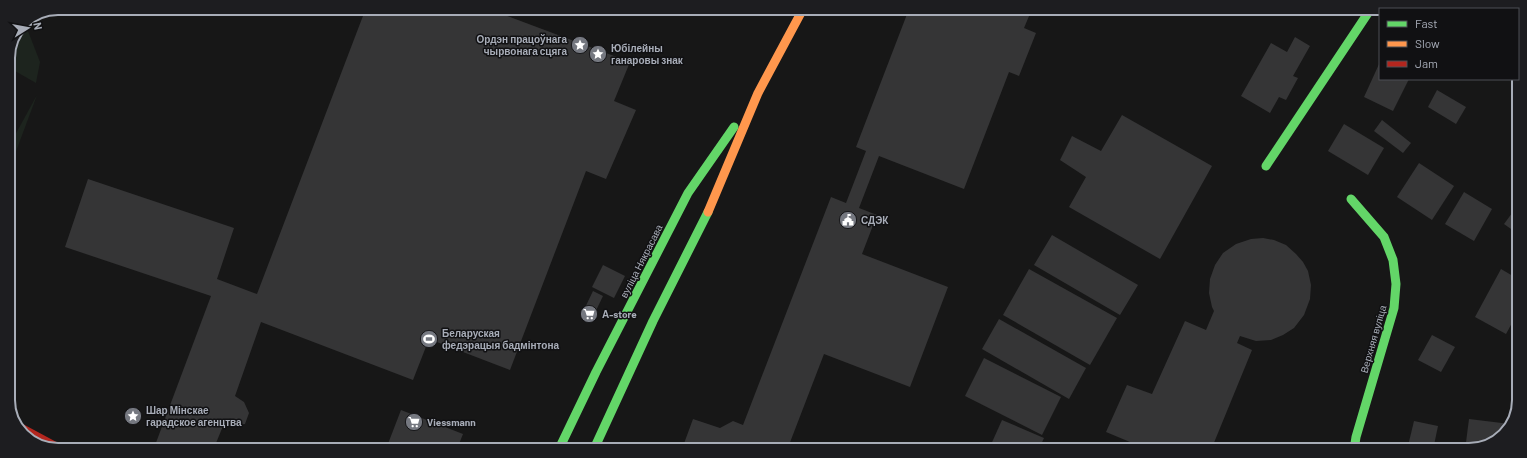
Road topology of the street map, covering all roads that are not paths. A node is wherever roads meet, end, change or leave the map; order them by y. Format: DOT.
graph roads {
  1 [pos="800,15"];
  2 [pos="1367,15"];
  3 [pos="758,93"];
  4 [pos="1266,166"];
  5 [pos="1351,199"];
  6 [pos="33,435"];
  7 [pos="45,441"];
  8 [pos="562,443"];
  9 [pos="597,443"];
  10 [pos="1355,443"];
  1 -- 3 [label="main road, вуліца Някрасава"];
  2 -- 4 [label="main road"];
  3 -- 8 [label="main road, вуліца Някрасава"];
  3 -- 9 [label="main road, вуліца Някрасава"];
  5 -- 10 [label="main road, Верхняя вуліца"];
  6 -- 7 [label="main road"];
}
